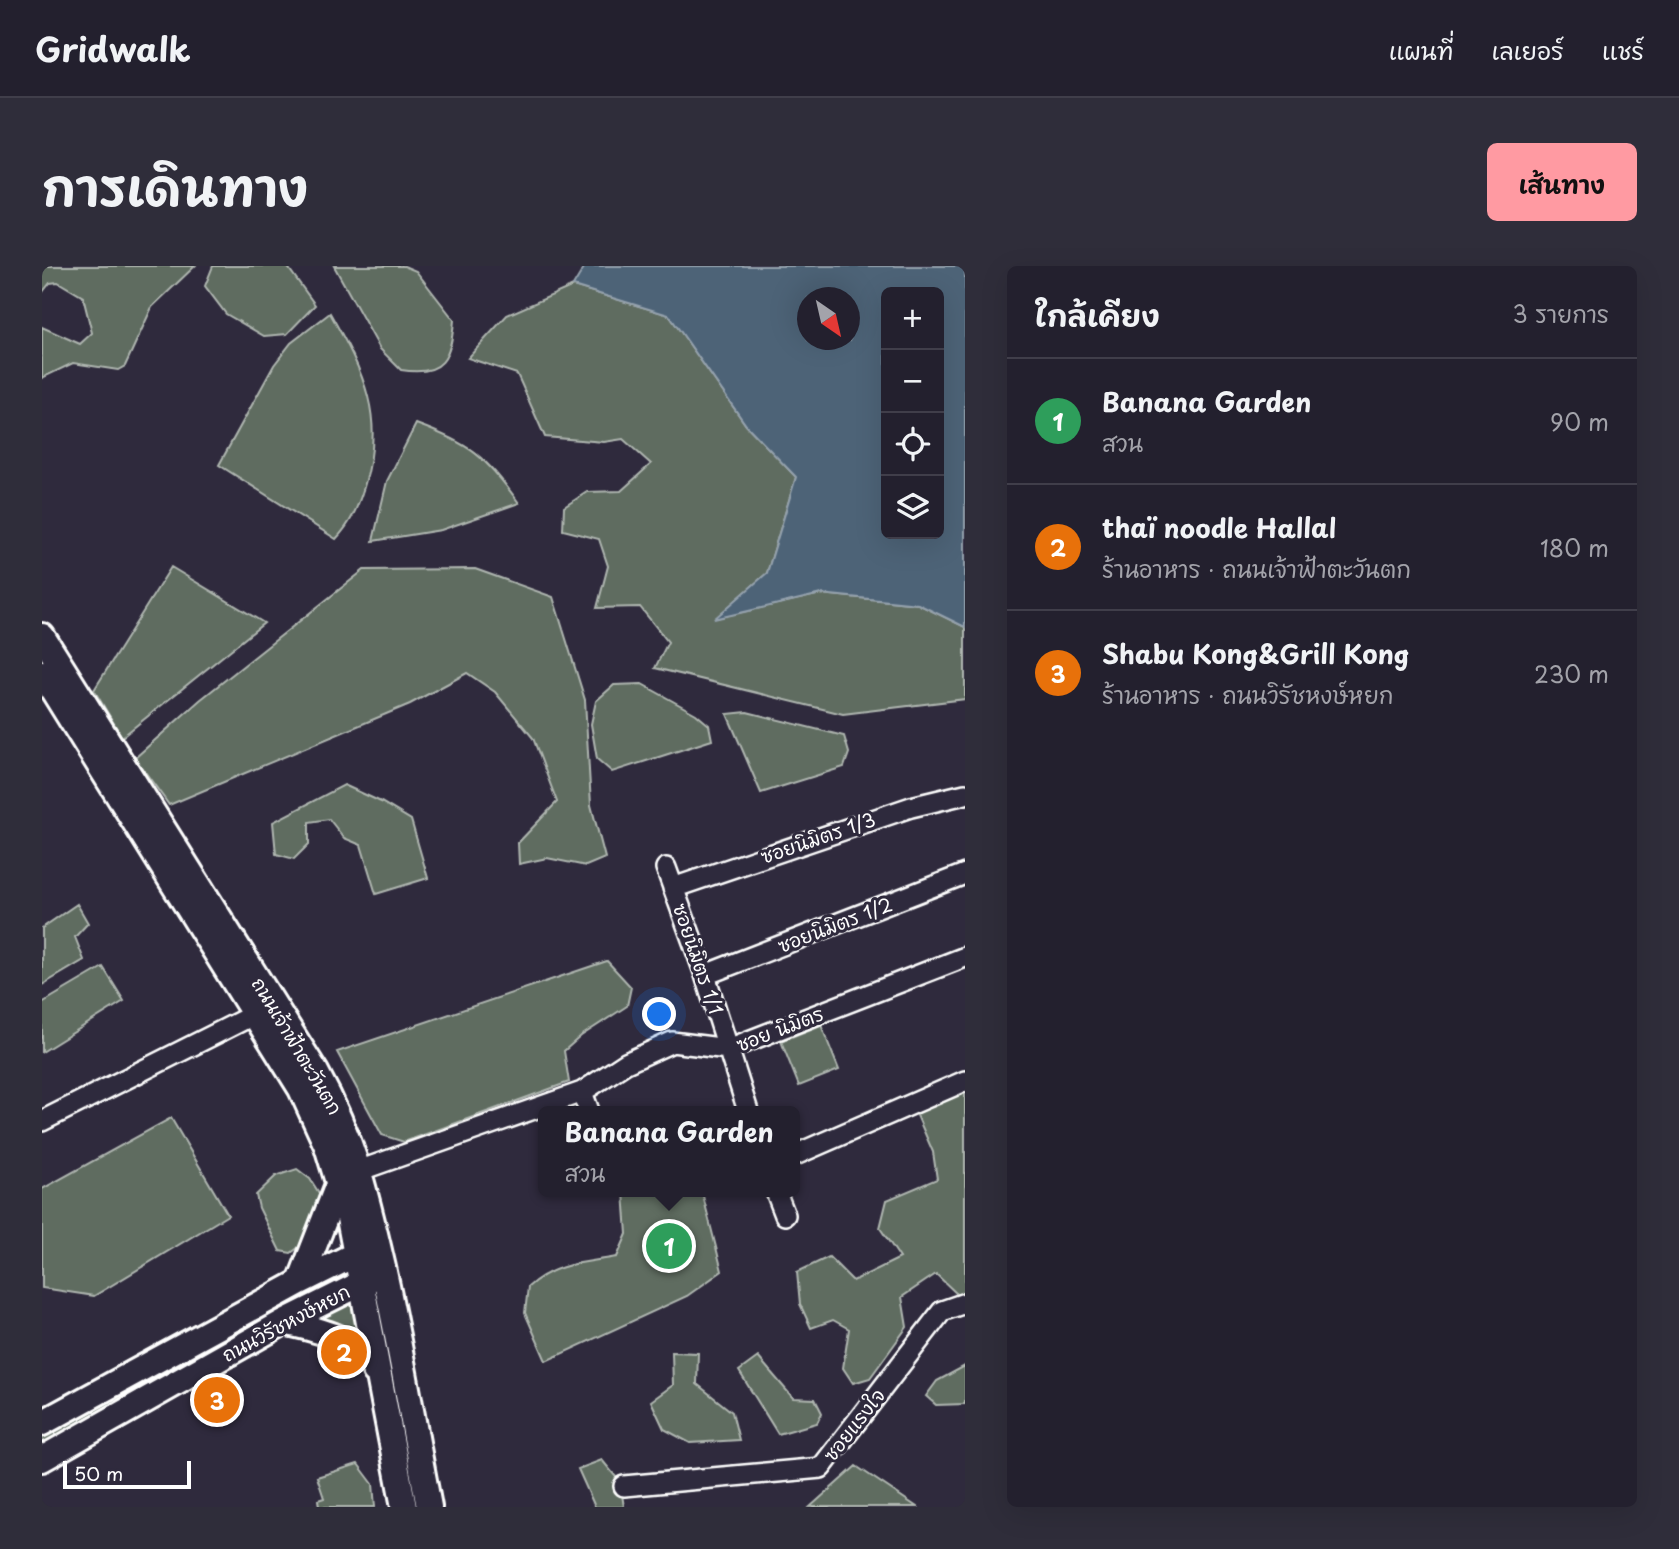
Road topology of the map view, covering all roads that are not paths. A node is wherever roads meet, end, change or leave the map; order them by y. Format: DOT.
graph roads {
  1 [pos="42,636"];
  2 [pos="42,673"];
  3 [pos="965,794"];
  4 [pos="666,868"];
  5 [pos="965,874"];
  6 [pos="673,888"];
  7 [pos="965,957"];
  8 [pos="705,975"];
  9 [pos="255,1013"];
  10 [pos="728,1049"];
  11 [pos="965,1081"];
  12 [pos="582,1092"];
  13 [pos="542,1106"];
  14 [pos="587,1106"];
  15 [pos="746,1106"];
  16 [pos="538,1108"];
  17 [pos="42,1121"];
  18 [pos="800,1153"];
  19 [pos="361,1170"];
  20 [pos="339,1182"];
  21 [pos="778,1197"];
  22 [pos="785,1215"];
  23 [pos="378,1244"];
  24 [pos="355,1255"];
  25 [pos="384,1272"];
  26 [pos="300,1282"];
  27 [pos="360,1283"];
  28 [pos="965,1303"];
  29 [pos="284,1322"];
  30 [pos="381,1384"];
  31 [pos="42,1423"];
  32 [pos="42,1459"];
  33 [pos="624,1486"];
  34 [pos="404,1507"];
  35 [pos="429,1507"];
  1 -- 19 [label="main road, ถนนเจ้าฟ้าตะวันตก"];
  2 -- 9 [label="main road, ถนนเจ้าฟ้าตะวันตก"];
  3 -- 6 [label="street, ซอยนิมิตร 1/3"];
  4 -- 6 [label="street, ซอยนิมิตร 1/1"];
  5 -- 8 [label="street, ซอยนิมิตร 1/2"];
  6 -- 8 [label="street, ซอยนิมิตร 1/1"];
  7 -- 10 [label="street, ซอย นิมิตร"];
  8 -- 10 [label="street, ซอยนิมิตร 1/1"];
  9 -- 17 [label="street"];
  9 -- 20 [label="main road, ถนนเจ้าฟ้าตะวันตก"];
  10 -- 12 [label="street, ซอย นิมิตร"];
  10 -- 15 [label="street, ซอยนิมิตร 1/1"];
  11 -- 18 [label="street"];
  12 -- 13 [label="street, ซอย นิมิตร"];
  12 -- 14 [label="street"];
  16 -- 19 [label="street, ซอย นิมิตร"];
  19 -- 23 [label="main road, ถนนเจ้าฟ้าตะวันตก"];
  20 -- 24 [label="main road, ถนนเจ้าฟ้าตะวันตก"];
  20 -- 26 [label="main road"];
  21 -- 22 [label="street"];
  23 -- 24 [label="main road, ถนนวิรัชหงษ์หยก"];
  23 -- 25 [label="main road, ถนนเจ้าฟ้าตะวันตก"];
  24 -- 26 [label="main road, ถนนวิรัชหงษ์หยก"];
  24 -- 27 [label="main road, ถนนเจ้าฟ้าตะวันตก"];
  25 -- 27 [label="main road, ถนนวิรัชหงษ์หยก"];
  25 -- 35 [label="main road, ถนนเจ้าฟ้าตะวันตก"];
  26 -- 31 [label="main road, ถนนวิรัชหงษ์หยก"];
  27 -- 29 [label="main road, ถนนวิรัชหงษ์หยก"];
  27 -- 30 [label="main road, ถนนเจ้าฟ้าตะวันตก"];
  28 -- 33 [label="street, ซอยแรงใจ"];
  29 -- 30 [label="main road"];
  29 -- 32 [label="main road, ถนนวิรัชหงษ์หยก"];
  30 -- 34 [label="main road, ถนนเจ้าฟ้าตะวันตก"];
}
